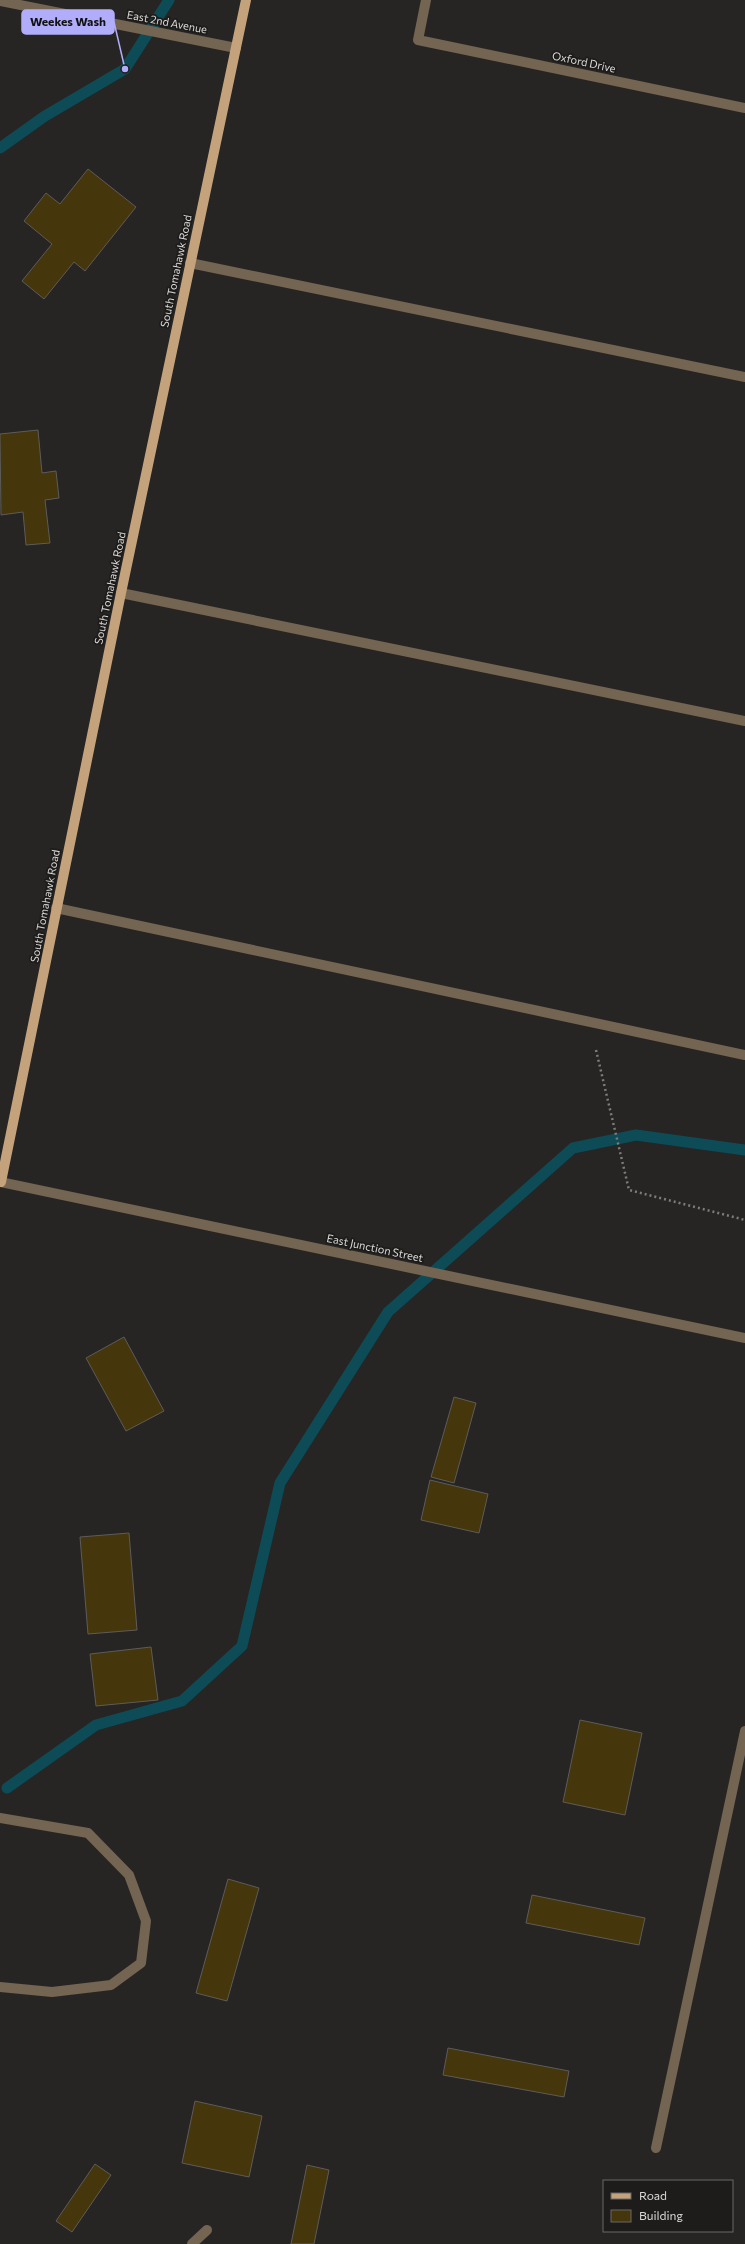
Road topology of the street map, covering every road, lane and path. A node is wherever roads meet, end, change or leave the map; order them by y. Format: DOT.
graph roads {
  1 [pos="246,0"];
  2 [pos="426,0"];
  3 [pos="0,1"];
  4 [pos="236,48"];
  5 [pos="745,108"];
  6 [pos="190,263"];
  7 [pos="745,377"];
  8 [pos="121,593"];
  9 [pos="745,721"];
  10 [pos="56,908"];
  11 [pos="590,1022"];
  12 [pos="745,1055"];
  13 [pos="0,1183"];
  14 [pos="745,1220"];
  15 [pos="745,1338"];
  16 [pos="745,1732"];
  17 [pos="0,1818"];
  18 [pos="0,1987"];
  19 [pos="656,2148"];
  20 [pos="207,2230"];
  21 [pos="192,2244"];
  1 -- 4 [label="main road, South Tomahawk Road"];
  2 -- 5 [label="street, Oxford Drive"];
  3 -- 4 [label="street, East 2nd Avenue"];
  4 -- 6 [label="main road, South Tomahawk Road"];
  6 -- 7 [label="street"];
  6 -- 8 [label="main road, South Tomahawk Road"];
  8 -- 9 [label="street"];
  8 -- 10 [label="main road, South Tomahawk Road"];
  10 -- 11 [label="street"];
  10 -- 13 [label="main road, South Tomahawk Road"];
  11 -- 12 [label="street"];
  11 -- 14 [label="path"];
  13 -- 15 [label="street, East Junction Street"];
  16 -- 19 [label="street"];
  17 -- 18 [label="street"];
  20 -- 21 [label="street"];
}
